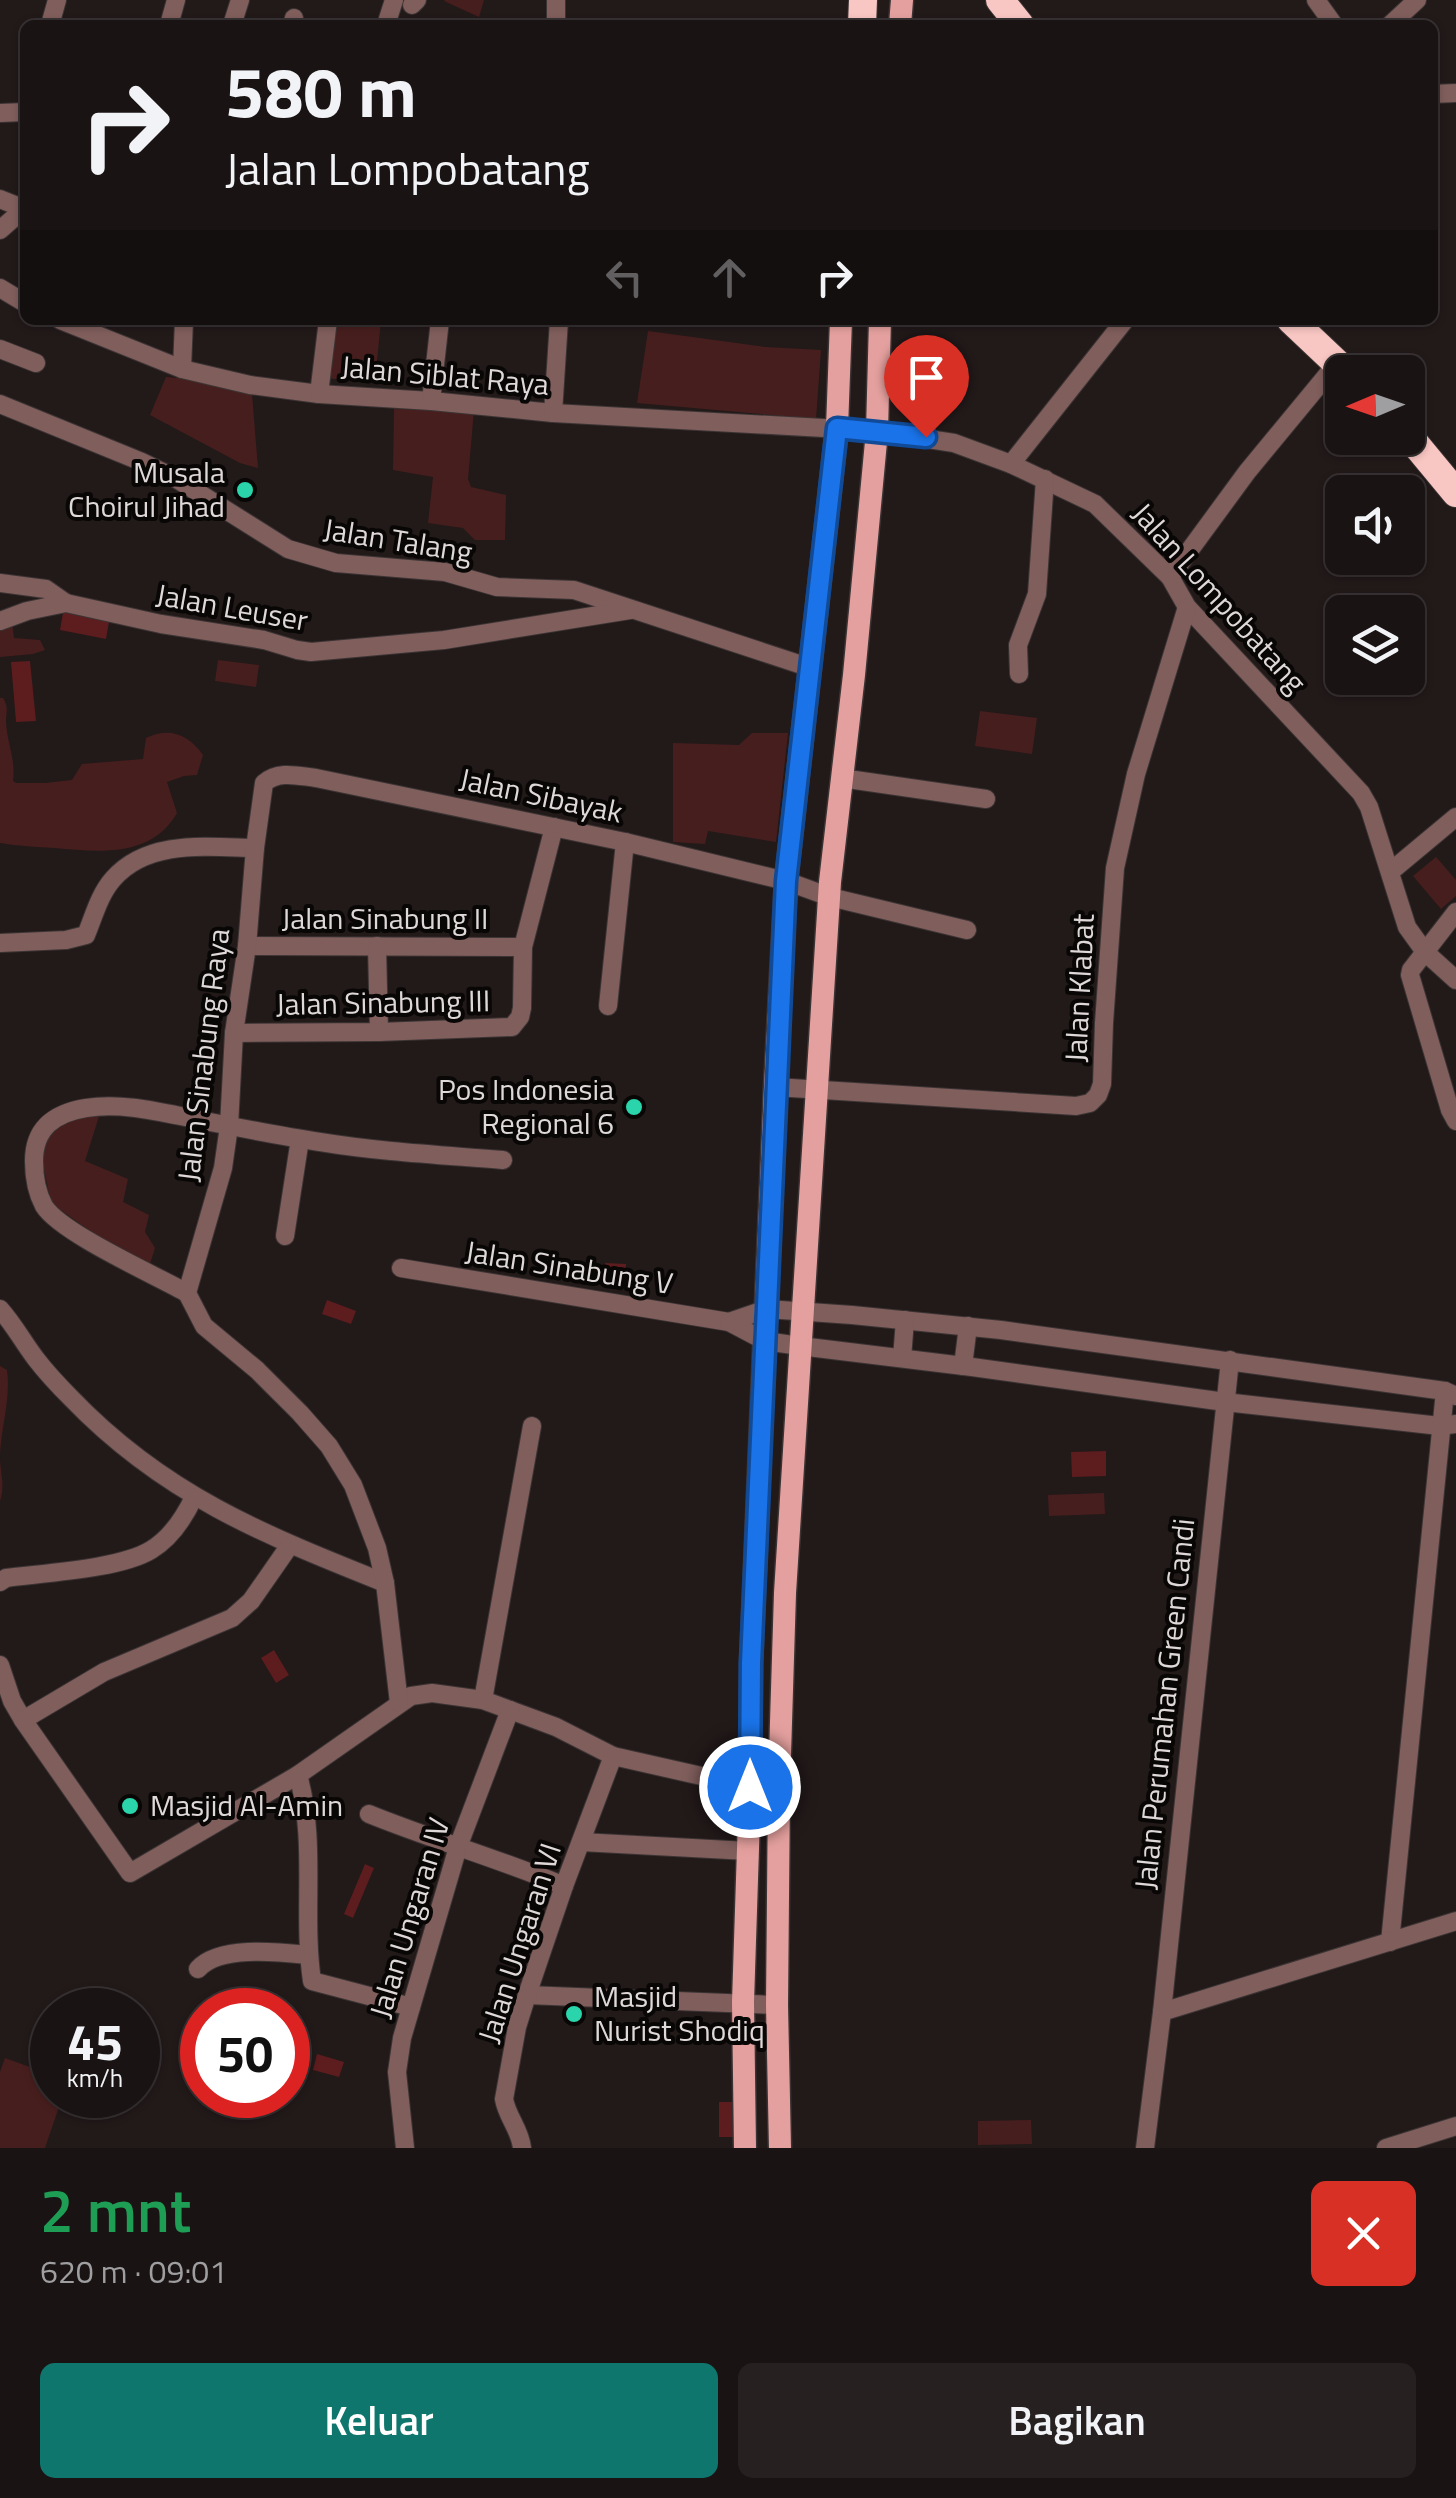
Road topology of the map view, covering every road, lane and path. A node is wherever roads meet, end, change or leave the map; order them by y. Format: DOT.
graph roads {
  1 [pos="1000,0"];
  2 [pos="1417,0"];
  3 [pos="1016,20"];
  4 [pos="1395,20"];
  5 [pos="20,212"];
  6 [pos="0,230"];
  7 [pos="72,325"];
  8 [pos="184,325"];
  9 [pos="327,325"];
  10 [pos="439,325"];
  11 [pos="559,325"];
  12 [pos="841,325"];
  13 [pos="880,325"];
  14 [pos="1122,325"];
  15 [pos="1296,325"];
  16 [pos="0,349"];
  17 [pos="1328,355"];
  18 [pos="36,362"];
  19 [pos="182,369"];
  20 [pos="1325,387"];
  21 [pos="319,394"];
  22 [pos="431,401"];
  23 [pos="0,404"];
  24 [pos="552,413"];
  25 [pos="837,428"];
  26 [pos="877,431"];
  27 [pos="1425,455"];
  28 [pos="1011,464"];
  29 [pos="1045,480"];
  30 [pos="1456,492"];
  31 [pos="1170,577"];
  32 [pos="0,583"];
  33 [pos="66,603"];
  34 [pos="1187,607"];
  35 [pos="636,610"];
  36 [pos="0,621"];
  37 [pos="811,668"];
  38 [pos="1019,674"];
  39 [pos="283,774"];
  40 [pos="842,778"];
  41 [pos="986,799"];
  42 [pos="1456,817"];
  43 [pos="554,828"];
  44 [pos="625,842"];
  45 [pos="255,848"];
  46 [pos="1390,872"];
  47 [pos="786,881"];
  48 [pos="830,896"];
  49 [pos="1456,912"];
  50 [pos="967,930"];
  51 [pos="0,944"];
  52 [pos="247,946"];
  53 [pos="377,946"];
  54 [pos="524,947"];
  55 [pos="1425,952"];
  56 [pos="1456,980"];
  57 [pos="608,1006"];
  58 [pos="379,1032"];
  59 [pos="234,1033"];
  60 [pos="775,1087"];
  61 [pos="817,1088"];
  62 [pos="1456,1121"];
  63 [pos="229,1126"];
  64 [pos="300,1139"];
  65 [pos="503,1160"];
  66 [pos="285,1236"];
  67 [pos="401,1268"];
  68 [pos="187,1292"];
  69 [pos="767,1308"];
  70 [pos="0,1309"];
  71 [pos="802,1310"];
  72 [pos="905,1320"];
  73 [pos="729,1322"];
  74 [pos="968,1326"];
  75 [pos="765,1341"];
  76 [pos="800,1346"];
  77 [pos="902,1358"];
  78 [pos="1230,1360"];
  79 [pos="964,1366"];
  80 [pos="1450,1394"];
  81 [pos="1225,1402"];
  82 [pos="1448,1425"];
  83 [pos="532,1426"];
  84 [pos="194,1497"];
  85 [pos="290,1545"];
  86 [pos="0,1582"];
  87 [pos="386,1584"];
  88 [pos="0,1665"];
  89 [pos="483,1700"];
  90 [pos="400,1702"];
  91 [pos="510,1710"];
  92 [pos="23,1720"];
  93 [pos="613,1756"];
  94 [pos="298,1775"];
  95 [pos="750,1787"];
  96 [pos="779,1788"];
  97 [pos="369,1814"];
  98 [pos="581,1842"];
  99 [pos="458,1847"];
  100 [pos="748,1851"];
  101 [pos="564,1886"];
  102 [pos="1456,1921"];
  103 [pos="1390,1942"];
  104 [pos="308,1954"];
  105 [pos="198,1969"];
  106 [pos="527,1994"];
  107 [pos="744,2002"];
  108 [pos="777,2006"];
  109 [pos="411,2007"];
  110 [pos="1162,2012"];
  111 [pos="778,2081"];
  112 [pos="744,2084"];
  113 [pos="1456,2126"];
  114 [pos="405,2148"];
  115 [pos="522,2148"];
  116 [pos="744,2148"];
  117 [pos="780,2148"];
  118 [pos="1145,2148"];
  119 [pos="1386,2148"];
  1 -- 3 [label="highway"];
  2 -- 4 [label="street"];
  5 -- 6 [label="street"];
  7 -- 19 [label="street, Jalan Siblat Raya"];
  8 -- 19 [label="street"];
  9 -- 21 [label="street"];
  10 -- 22 [label="street"];
  11 -- 24 [label="street"];
  12 -- 25 [label="main road"];
  13 -- 26 [label="main road"];
  14 -- 28 [label="street"];
  15 -- 17 [label="highway"];
  16 -- 18 [label="street"];
  19 -- 21 [label="street, Jalan Siblat Raya"];
  20 -- 31 [label="street"];
  21 -- 22 [label="street, Jalan Siblat Raya"];
  22 -- 24 [label="street, Jalan Siblat Raya"];
  23 -- 35 [label="street, Jalan Talang"];
  24 -- 25 [label="street, Jalan Siblat Raya"];
  25 -- 26 [label="street, Jalan Siblat Raya"];
  25 -- 37 [label="main road"];
  26 -- 28 [label="street, Jalan Lompobatang"];
  26 -- 40 [label="main road"];
  27 -- 30 [label="highway"];
  28 -- 29 [label="street, Jalan Lompobatang"];
  29 -- 31 [label="street, Jalan Lompobatang"];
  29 -- 38 [label="street"];
  31 -- 34 [label="street, Jalan Lompobatang"];
  32 -- 33 [label="street"];
  33 -- 35 [label="street, Jalan Leuser"];
  33 -- 36 [label="street, Jalan Leuser"];
  34 -- 46 [label="street, Jalan Lompobatang"];
  34 -- 61 [label="street, Jalan Klabat"];
  35 -- 37 [label="street, Jalan Talang"];
  37 -- 47 [label="main road"];
  39 -- 43 [label="street, Jalan Sibayak"];
  39 -- 45 [label="street, Jalan Sinabung Raya"];
  40 -- 41 [label="street"];
  40 -- 48 [label="main road"];
  42 -- 46 [label="street"];
  43 -- 44 [label="street, Jalan Sibayak"];
  43 -- 54 [label="street"];
  44 -- 47 [label="street, Jalan Sibayak"];
  44 -- 57 [label="street"];
  45 -- 51 [label="street"];
  45 -- 52 [label="street, Jalan Sinabung Raya"];
  46 -- 55 [label="street, Jalan Lompobatang"];
  47 -- 48 [label="street, Jalan Sibayak"];
  47 -- 60 [label="main road"];
  48 -- 50 [label="street, Jalan Sibayak"];
  48 -- 61 [label="main road"];
  49 -- 55 [label="street"];
  52 -- 53 [label="street, Jalan Sinabung II"];
  52 -- 59 [label="street, Jalan Sinabung Raya"];
  53 -- 54 [label="street, Jalan Sinabung II"];
  53 -- 58 [label="street"];
  54 -- 58 [label="street, Jalan Sinabung III"];
  55 -- 56 [label="street, Jalan Lompobatang"];
  55 -- 62 [label="street"];
  58 -- 59 [label="street, Jalan Sinabung III"];
  59 -- 63 [label="street, Jalan Sinabung Raya"];
  60 -- 61 [label="street"];
  60 -- 69 [label="main road"];
  61 -- 71 [label="main road"];
  63 -- 64 [label="street"];
  63 -- 68 [label="street, Jalan Sinabung Raya"];
  63 -- 68 [label="street"];
  64 -- 65 [label="street"];
  64 -- 66 [label="street"];
  67 -- 73 [label="street, Jalan Sinabung V"];
  68 -- 87 [label="street"];
  69 -- 71 [label="street"];
  69 -- 73 [label="street"];
  69 -- 75 [label="main road"];
  70 -- 84 [label="street"];
  71 -- 72 [label="street"];
  71 -- 76 [label="main road"];
  72 -- 74 [label="street"];
  72 -- 77 [label="street"];
  73 -- 75 [label="street"];
  74 -- 78 [label="street"];
  74 -- 79 [label="street"];
  75 -- 76 [label="street"];
  75 -- 95 [label="main road"];
  76 -- 77 [label="street"];
  76 -- 96 [label="main road"];
  77 -- 79 [label="street"];
  78 -- 80 [label="street"];
  78 -- 81 [label="street, Jalan Perumahan Green Candi"];
  79 -- 81 [label="street"];
  80 -- 82 [label="street"];
  81 -- 82 [label="street"];
  81 -- 110 [label="street, Jalan Perumahan Green Candi"];
  82 -- 103 [label="street"];
  83 -- 89 [label="street"];
  84 -- 85 [label="street"];
  84 -- 86 [label="street"];
  85 -- 87 [label="street"];
  85 -- 92 [label="street"];
  87 -- 90 [label="street"];
  88 -- 92 [label="street"];
  89 -- 90 [label="street"];
  89 -- 91 [label="street"];
  90 -- 94 [label="street"];
  91 -- 93 [label="street"];
  91 -- 99 [label="street, Jalan Ungaran IV"];
  92 -- 94 [label="street"];
  93 -- 95 [label="street"];
  93 -- 98 [label="street, Jalan Ungaran VI"];
  94 -- 104 [label="street"];
  95 -- 96 [label="street"];
  95 -- 100 [label="main road"];
  96 -- 108 [label="main road"];
  97 -- 99 [label="street"];
  98 -- 100 [label="street"];
  98 -- 101 [label="street, Jalan Ungaran VI"];
  99 -- 101 [label="street"];
  99 -- 109 [label="street, Jalan Ungaran IV"];
  100 -- 107 [label="main road"];
  101 -- 106 [label="street, Jalan Ungaran VI"];
  102 -- 103 [label="street"];
  103 -- 110 [label="street"];
  104 -- 105 [label="street"];
  104 -- 109 [label="street"];
  106 -- 107 [label="street"];
  106 -- 115 [label="street, Jalan Ungaran VI"];
  107 -- 108 [label="street"];
  107 -- 112 [label="main road"];
  108 -- 111 [label="main road"];
  109 -- 114 [label="street, Jalan Ungaran IV"];
  110 -- 118 [label="street, Jalan Perumahan Green Candi"];
  111 -- 112 [label="main road"];
  111 -- 117 [label="main road"];
  112 -- 116 [label="main road"];
  113 -- 119 [label="street"];
}
